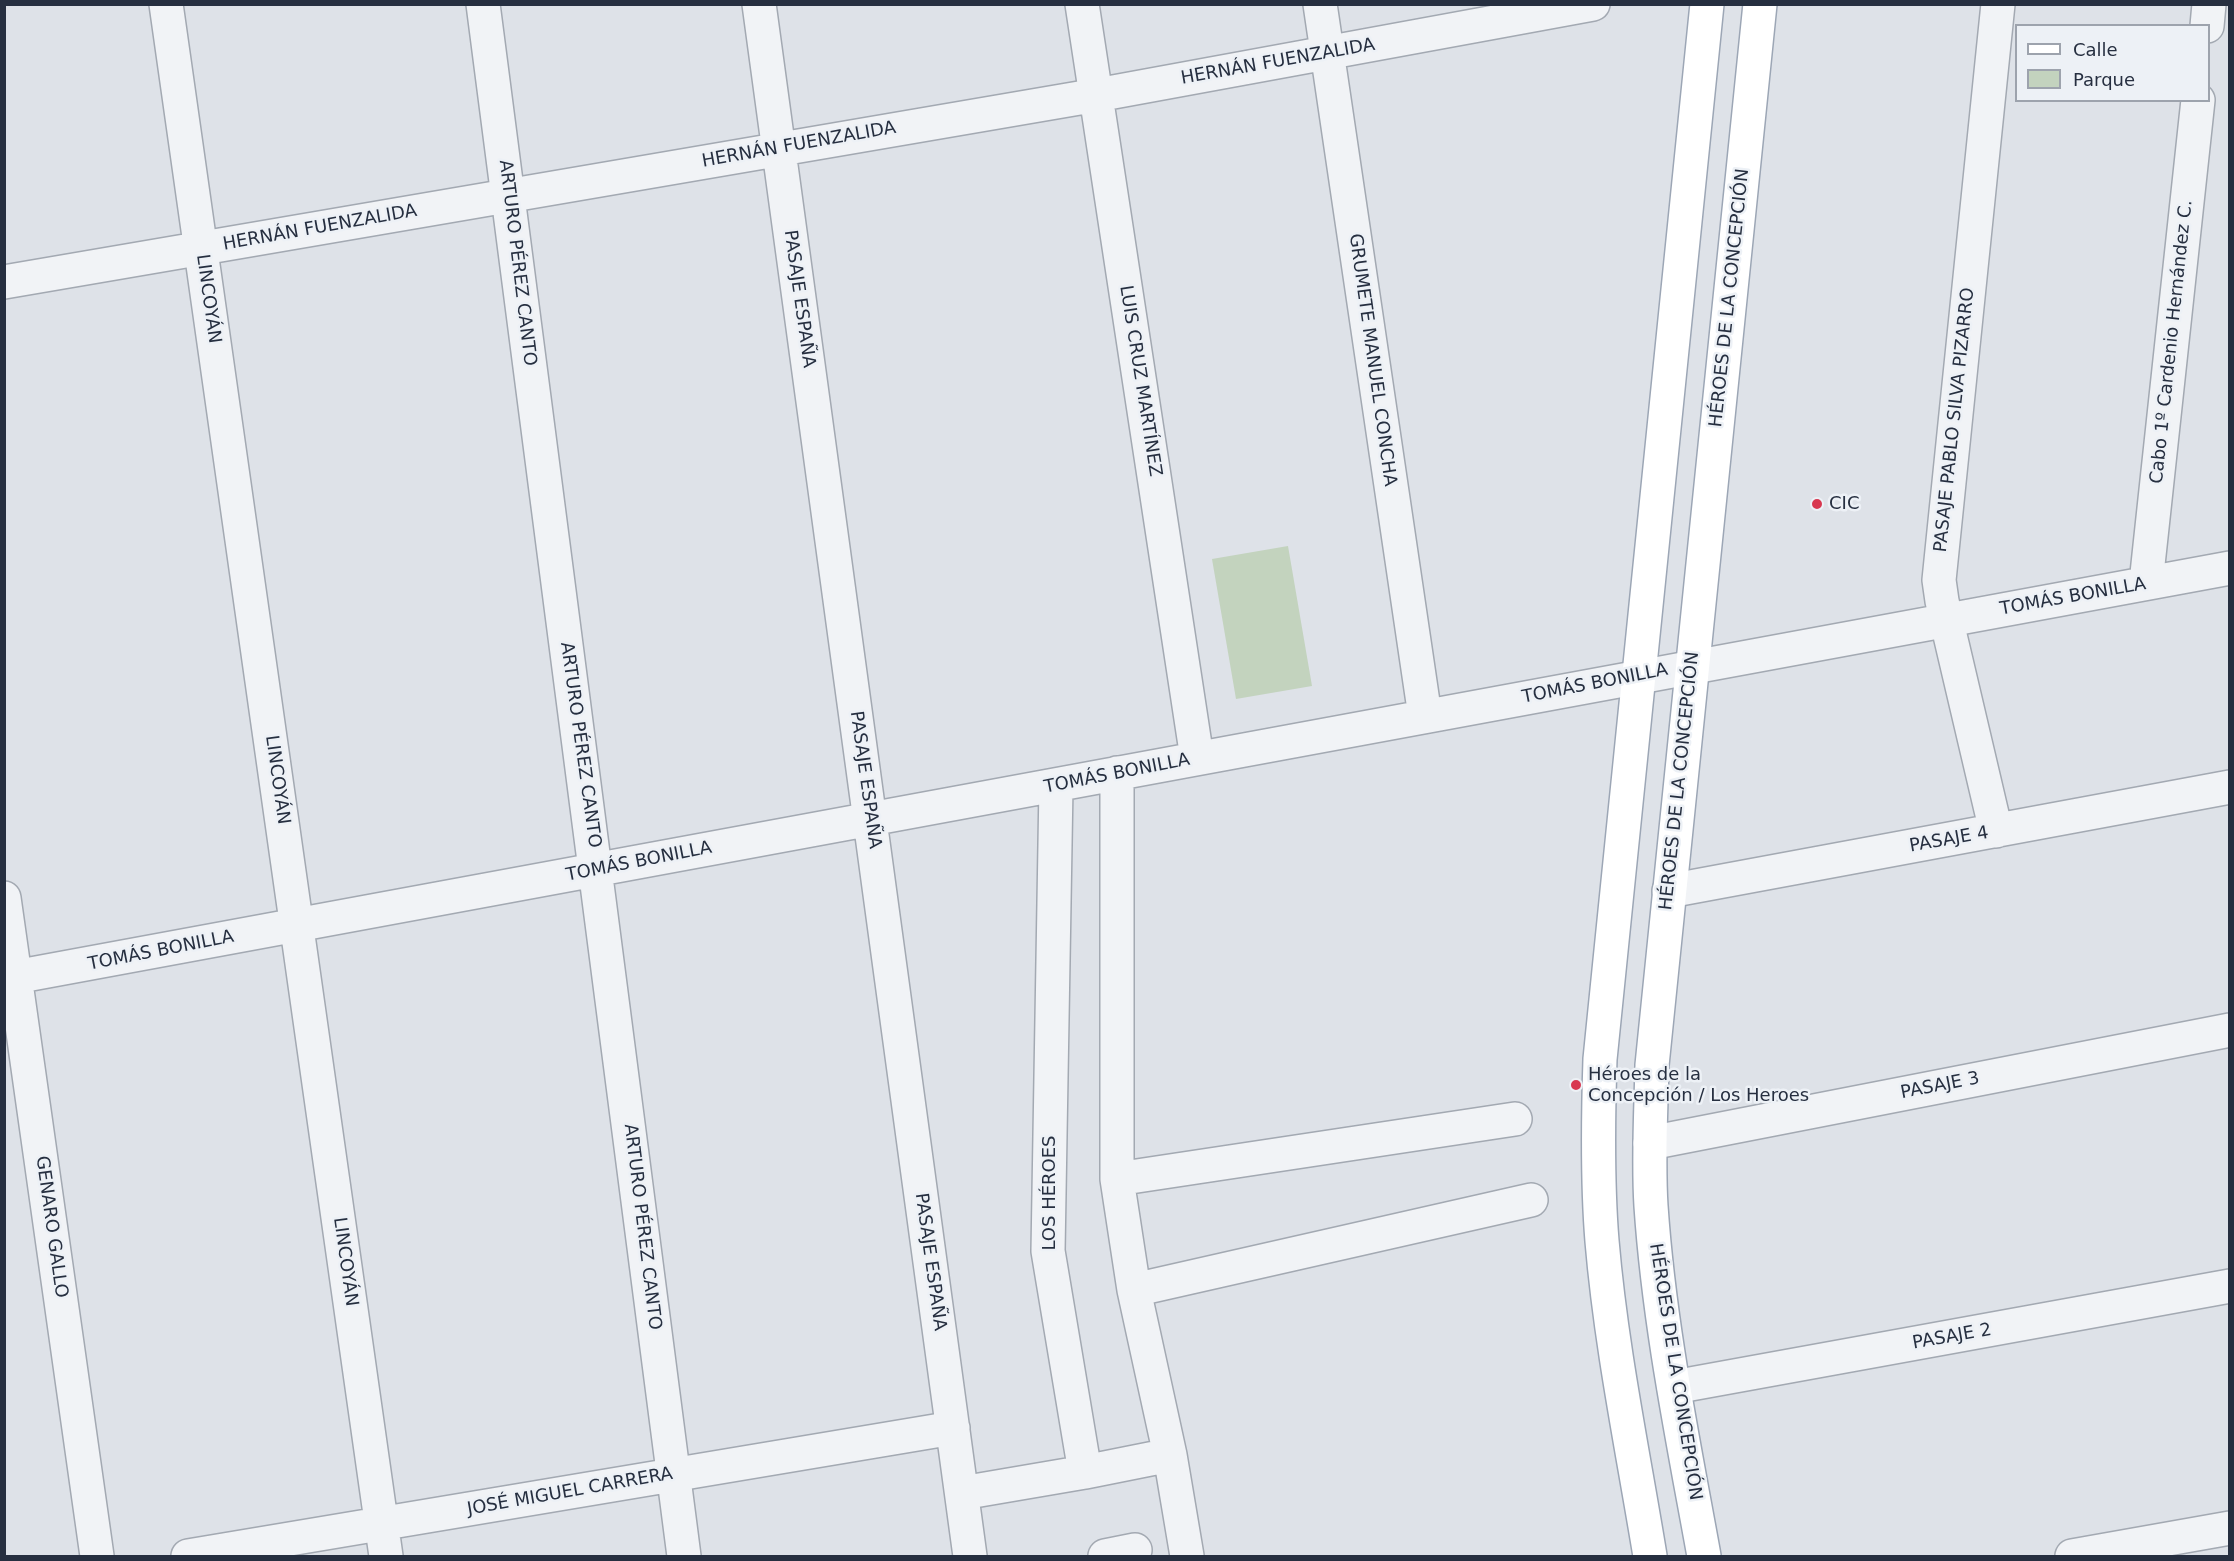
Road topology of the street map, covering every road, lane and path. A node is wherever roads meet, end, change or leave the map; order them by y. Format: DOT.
graph roads {
  1 [pos="166,4"];
  2 [pos="483,4"];
  3 [pos="759,4"];
  4 [pos="1082,4"];
  5 [pos="1320,4"];
  6 [pos="1593,4"];
  7 [pos="1707,4"];
  8 [pos="1760,4"];
  9 [pos="1998,4"];
  10 [pos="2209,4"];
  11 [pos="1466,16"];
  12 [pos="2206,24"];
  13 [pos="1327,53"];
  14 [pos="1097,95"];
  15 [pos="2198,102"];
  16 [pos="779,149"];
  17 [pos="508,196"];
  18 [pos="201,248"];
  19 [pos="4,282"];
  20 [pos="2229,568"];
  21 [pos="2146,583"];
  22 [pos="1946,620"];
  23 [pos="1692,665"];
  24 [pos="1638,676"];
  25 [pos="1425,716"];
  26 [pos="1197,758"];
  27 [pos="1118,773"];
  28 [pos="1056,786"];
  29 [pos="2229,787"];
  30 [pos="870,819"];
  31 [pos="1996,831"];
  32 [pos="596,870"];
  33 [pos="1669,891"];
  34 [pos="4,898"];
  35 [pos="297,925"];
  36 [pos="10,978"];
  37 [pos="2229,1030"];
  38 [pos="1515,1119"];
  39 [pos="1650,1143"];
  40 [pos="1117,1179"];
  41 [pos="1531,1200"];
  42 [pos="2229,1286"];
  43 [pos="1134,1290"];
  44 [pos="1674,1387"];
  45 [pos="952,1428"];
  46 [pos="1170,1455"];
  47 [pos="1085,1472"];
  48 [pos="674,1475"];
  49 [pos="962,1493"];
  50 [pos="382,1524"];
  51 [pos="2229,1528"];
  52 [pos="97,1557"];
  53 [pos="188,1557"];
  54 [pos="386,1557"];
  55 [pos="684,1557"];
  56 [pos="970,1557"];
  57 [pos="1187,1557"];
  58 [pos="1650,1557"];
  59 [pos="1704,1557"];
  60 [pos="2072,1557"];
  1 -- 18 [label="street, LINCOYÁN"];
  2 -- 17 [label="street, ARTURO PÉREZ CANTO"];
  3 -- 16 [label="street, PASAJE ESPAÑA"];
  4 -- 14 [label="street, LUIS CRUZ MARTÍNEZ"];
  5 -- 13 [label="street, GRUMETE MANUEL CONCHA"];
  6 -- 11 [label="street, HERNÁN FUENZALIDA"];
  7 -- 24 [label="main road"];
  8 -- 23 [label="main road, HÉROES DE LA CONCEPCIÓN"];
  9 -- 22 [label="street, PASAJE PABLO SILVA PIZARRO"];
  10 -- 12 [label="street"];
  11 -- 13 [label="street, HERNÁN FUENZALIDA"];
  13 -- 14 [label="street, HERNÁN FUENZALIDA"];
  13 -- 25 [label="street, GRUMETE MANUEL CONCHA"];
  14 -- 16 [label="street, HERNÁN FUENZALIDA"];
  14 -- 26 [label="street, LUIS CRUZ MARTÍNEZ"];
  15 -- 21 [label="street, Cabo 1º Cardenio Hernández C."];
  16 -- 17 [label="street, HERNÁN FUENZALIDA"];
  16 -- 30 [label="street, PASAJE ESPAÑA"];
  17 -- 18 [label="street, HERNÁN FUENZALIDA"];
  17 -- 32 [label="street, ARTURO PÉREZ CANTO"];
  18 -- 19 [label="street, HERNÁN FUENZALIDA"];
  18 -- 35 [label="street, LINCOYÁN"];
  20 -- 21 [label="street, TOMÁS BONILLA"];
  21 -- 22 [label="street, TOMÁS BONILLA"];
  22 -- 23 [label="street, TOMÁS BONILLA"];
  22 -- 31 [label="street, PASAJE PABLO SILVA PIZARRO"];
  23 -- 24 [label="street, TOMÁS BONILLA"];
  23 -- 33 [label="main road, HÉROES DE LA CONCEPCIÓN"];
  24 -- 25 [label="street, TOMÁS BONILLA"];
  24 -- 58 [label="main road"];
  25 -- 26 [label="street, TOMÁS BONILLA"];
  26 -- 27 [label="street, TOMÁS BONILLA"];
  27 -- 28 [label="street, TOMÁS BONILLA"];
  27 -- 40 [label="street"];
  28 -- 30 [label="street, TOMÁS BONILLA"];
  28 -- 47 [label="street, LOS HÉROES"];
  29 -- 31 [label="street, PASAJE 4"];
  30 -- 32 [label="street, TOMÁS BONILLA"];
  30 -- 45 [label="street, PASAJE ESPAÑA"];
  31 -- 33 [label="street, PASAJE 4"];
  32 -- 35 [label="street, TOMÁS BONILLA"];
  32 -- 48 [label="street, ARTURO PÉREZ CANTO"];
  33 -- 39 [label="main road, HÉROES DE LA CONCEPCIÓN"];
  34 -- 36 [label="street, GENARO GALLO"];
  35 -- 36 [label="street, TOMÁS BONILLA"];
  35 -- 50 [label="street, LINCOYÁN"];
  36 -- 52 [label="street, GENARO GALLO"];
  37 -- 39 [label="street, PASAJE 3"];
  38 -- 40 [label="street"];
  39 -- 44 [label="main road, HÉROES DE LA CONCEPCIÓN"];
  40 -- 43 [label="street"];
  41 -- 43 [label="street"];
  42 -- 44 [label="street, PASAJE 2"];
  43 -- 46 [label="street"];
  44 -- 59 [label="main road, HÉROES DE LA CONCEPCIÓN"];
  45 -- 48 [label="street, JOSÉ MIGUEL CARRERA"];
  45 -- 49 [label="street, PASAJE ESPAÑA"];
  46 -- 47 [label="street"];
  46 -- 57 [label="street"];
  47 -- 49 [label="street"];
  48 -- 50 [label="street, JOSÉ MIGUEL CARRERA"];
  48 -- 55 [label="street, ARTURO PÉREZ CANTO"];
  49 -- 56 [label="street, PASAJE ESPAÑA"];
  50 -- 53 [label="street, JOSÉ MIGUEL CARRERA"];
  50 -- 54 [label="street, LINCOYÁN"];
  51 -- 60 [label="street"];
}
